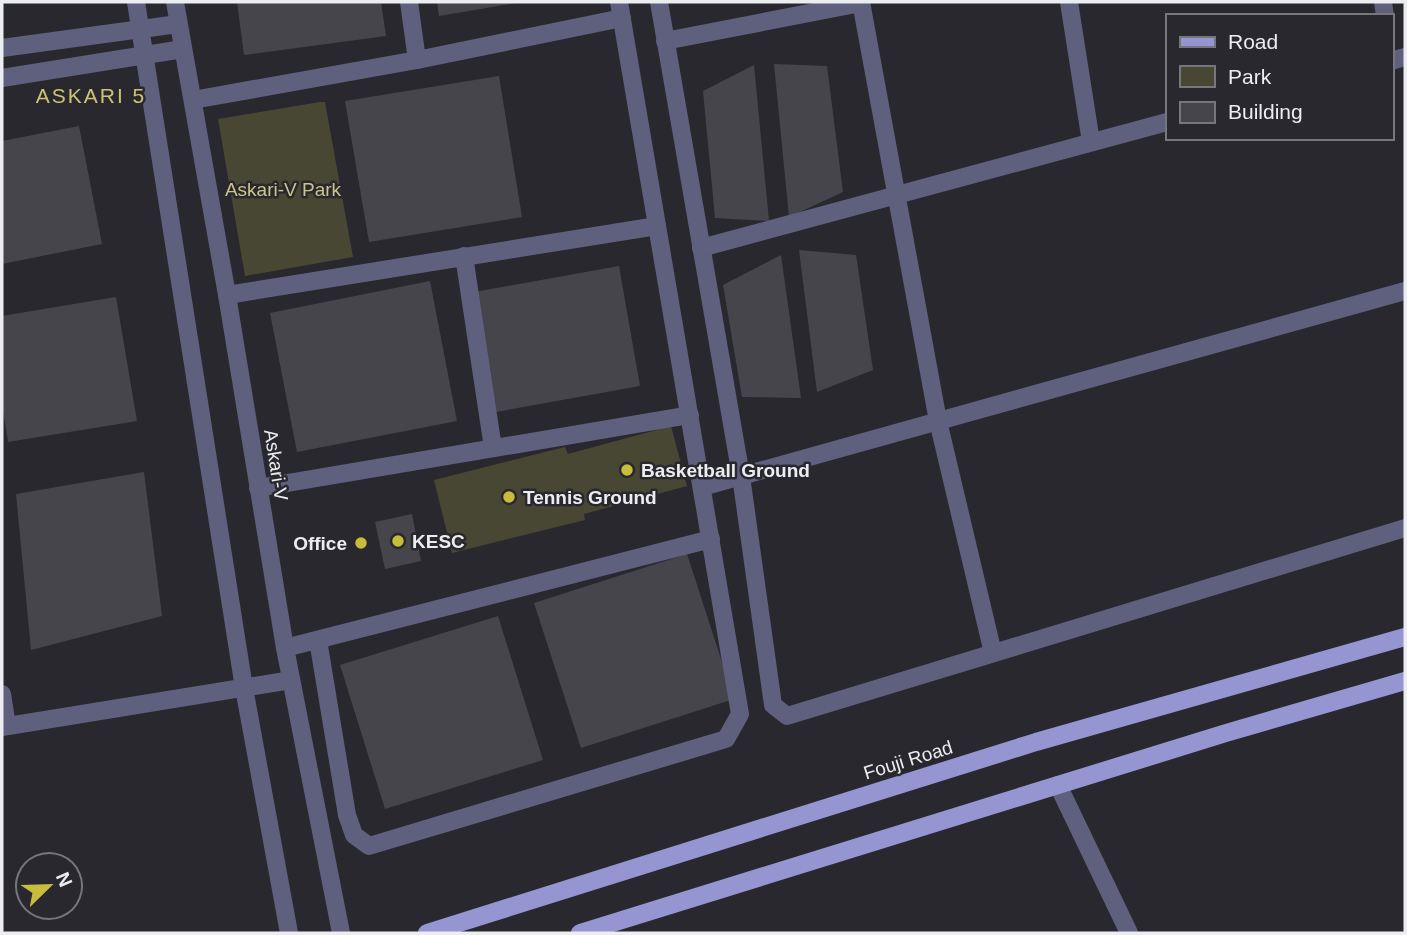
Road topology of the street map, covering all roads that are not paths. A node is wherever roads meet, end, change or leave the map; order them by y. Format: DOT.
graph roads {
  1 [pos="136,2"];
  2 [pos="175,2"];
  3 [pos="409,2"];
  4 [pos="659,2"];
  5 [pos="1069,2"];
  6 [pos="861,3"];
  7 [pos="621,10"];
  8 [pos="178,24"];
  9 [pos="140,31"];
  10 [pos="665,41"];
  11 [pos="2,48"];
  12 [pos="183,49"];
  13 [pos="146,56"];
  14 [pos="417,60"];
  15 [pos="2,78"];
  16 [pos="193,100"];
  17 [pos="1166,122"];
  18 [pos="1091,142"];
  19 [pos="896,195"];
  20 [pos="657,226"];
  21 [pos="701,248"];
  22 [pos="464,256"];
  23 [pos="1405,291"];
  24 [pos="227,295"];
  25 [pos="690,415"];
  26 [pos="938,421"];
  27 [pos="493,448"];
  28 [pos="741,476"];
  29 [pos="702,487"];
  30 [pos="258,488"];
  31 [pos="1405,528"];
  32 [pos="711,539"];
  33 [pos="1405,637"];
  34 [pos="318,640"];
  35 [pos="285,648"];
  36 [pos="993,653"];
  37 [pos="291,680"];
  38 [pos="1405,681"];
  39 [pos="244,688"];
  40 [pos="2,694"];
  41 [pos="4,727"];
  42 [pos="1058,785"];
  43 [pos="289,933"];
  44 [pos="341,933"];
  45 [pos="427,933"];
  46 [pos="580,933"];
  47 [pos="1129,933"];
  1 -- 9 [label="street"];
  2 -- 8 [label="street, Askari-V"];
  3 -- 14 [label="street"];
  4 -- 10 [label="street"];
  5 -- 18 [label="street"];
  6 -- 10 [label="street"];
  6 -- 19 [label="street"];
  7 -- 14 [label="street"];
  7 -- 20 [label="street"];
  8 -- 9 [label="street"];
  8 -- 12 [label="street, Askari-V"];
  9 -- 11 [label="street"];
  9 -- 13 [label="street"];
  10 -- 21 [label="street"];
  12 -- 13 [label="street"];
  12 -- 16 [label="street, Askari-V"];
  13 -- 15 [label="street"];
  13 -- 39 [label="street"];
  14 -- 16 [label="street"];
  16 -- 24 [label="street, Askari-V"];
  17 -- 18 [label="street"];
  18 -- 19 [label="street"];
  19 -- 21 [label="street"];
  19 -- 26 [label="street"];
  20 -- 22 [label="street"];
  20 -- 25 [label="street"];
  21 -- 28 [label="street"];
  22 -- 24 [label="street"];
  22 -- 27 [label="street"];
  23 -- 26 [label="street"];
  24 -- 30 [label="street, Askari-V"];
  25 -- 27 [label="street"];
  25 -- 29 [label="street"];
  26 -- 28 [label="street"];
  26 -- 36 [label="street"];
  27 -- 30 [label="street"];
  28 -- 29 [label="street"];
  28 -- 36 [label="street"];
  29 -- 32 [label="street"];
  30 -- 35 [label="street, Askari-V"];
  31 -- 36 [label="street"];
  32 -- 34 [label="street"];
  32 -- 34 [label="street"];
  33 -- 45 [label="main road, Fouji Road"];
  34 -- 35 [label="street"];
  35 -- 37 [label="street, Askari-V"];
  37 -- 39 [label="street"];
  37 -- 44 [label="street, Askari-V"];
  38 -- 42 [label="main road"];
  39 -- 41 [label="street"];
  39 -- 43 [label="street"];
  40 -- 41 [label="street"];
  42 -- 46 [label="main road"];
  42 -- 47 [label="street"];
}
